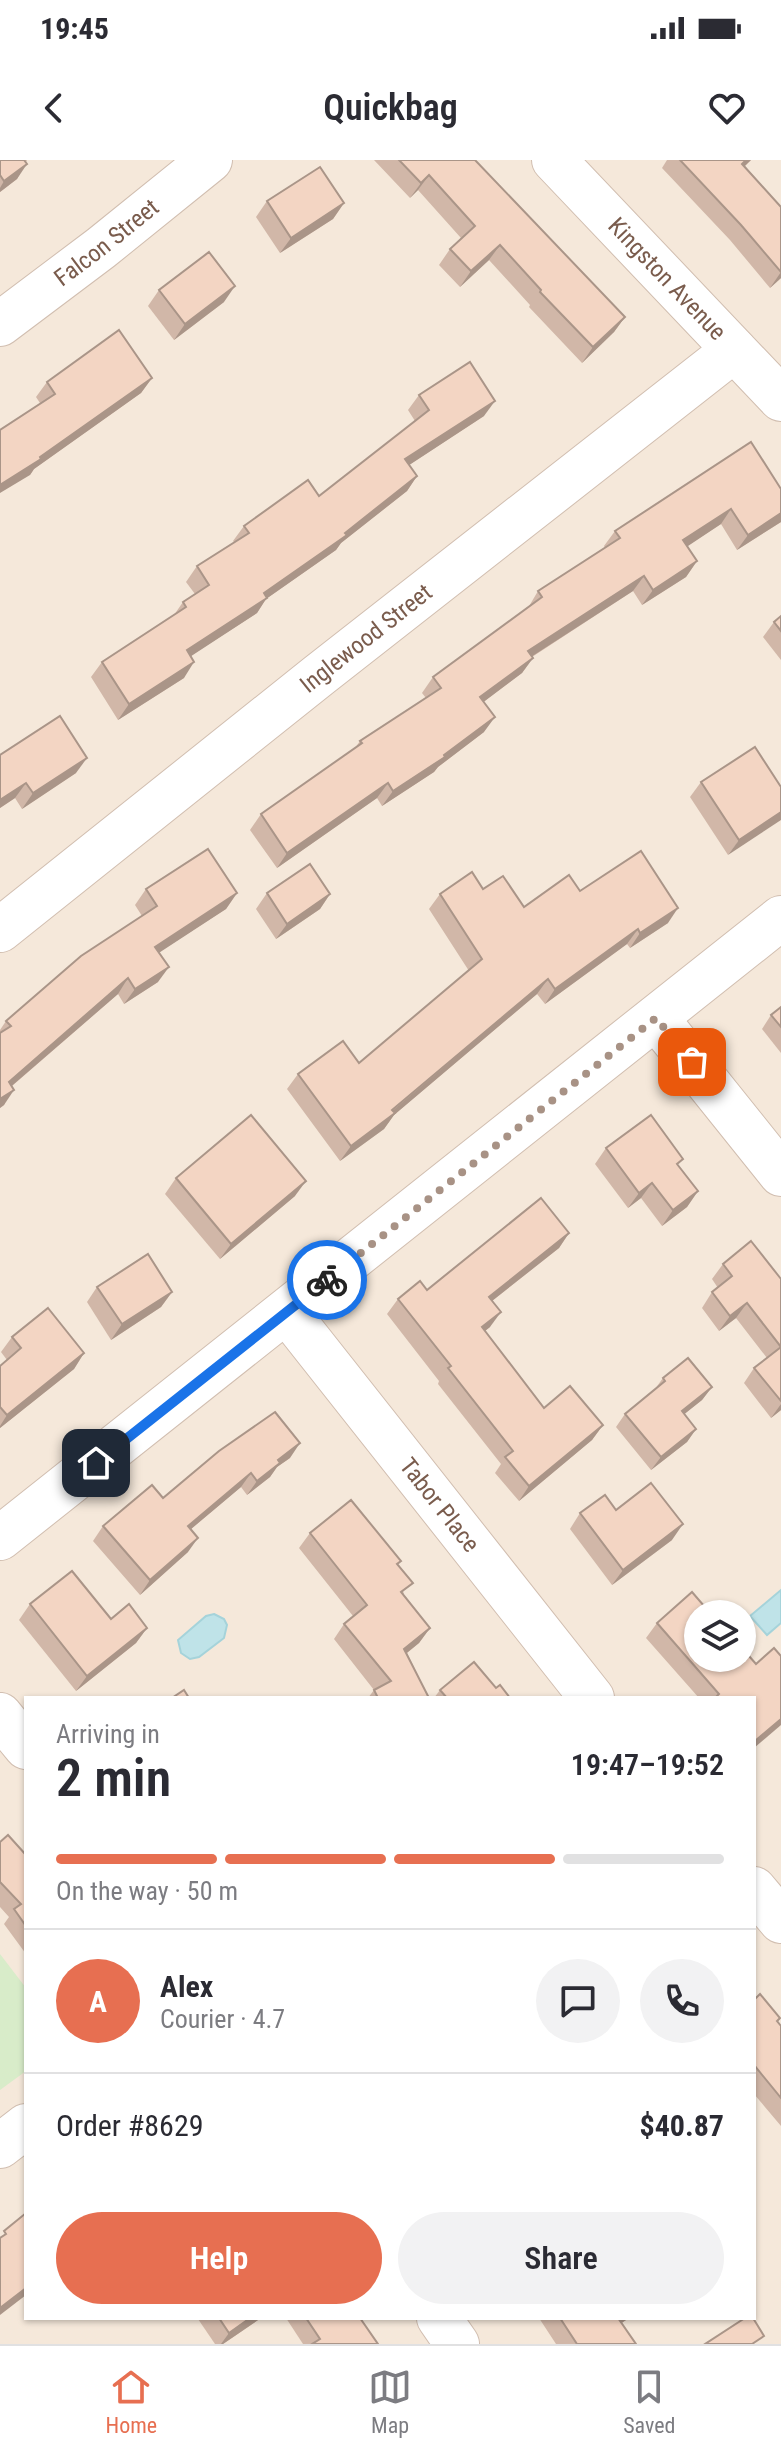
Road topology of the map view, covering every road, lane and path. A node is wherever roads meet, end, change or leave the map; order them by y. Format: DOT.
graph roads {
  1 [pos="210,160"];
  2 [pos="554,160"];
  3 [pos="0,324"];
  4 [pos="734,350"];
  5 [pos="781,399"];
  6 [pos="781,918"];
  7 [pos="0,930"];
  8 [pos="656,1018"];
  9 [pos="781,1174"];
  10 [pos="287,1312"];
  11 [pos="0,1538"];
  12 [pos="590,1696"];
  13 [pos="0,1715"];
  14 [pos="24,1745"];
  15 [pos="756,1891"];
  16 [pos="781,1921"];
  17 [pos="24,2128"];
  18 [pos="0,2146"];
  19 [pos="440,2320"];
  20 [pos="457,2344"];
  1 -- 3 [label="street, Falcon Street"];
  2 -- 4 [label="street, Kingston Avenue"];
  4 -- 5 [label="street, Kingston Avenue"];
  4 -- 7 [label="street, Inglewood Street"];
  6 -- 8 [label="street"];
  8 -- 9 [label="street"];
  8 -- 10 [label="street"];
  10 -- 11 [label="street"];
  10 -- 12 [label="street, Tabor Place"];
  13 -- 14 [label="street"];
  15 -- 16 [label="street"];
  17 -- 18 [label="street"];
  19 -- 20 [label="street"];
}
